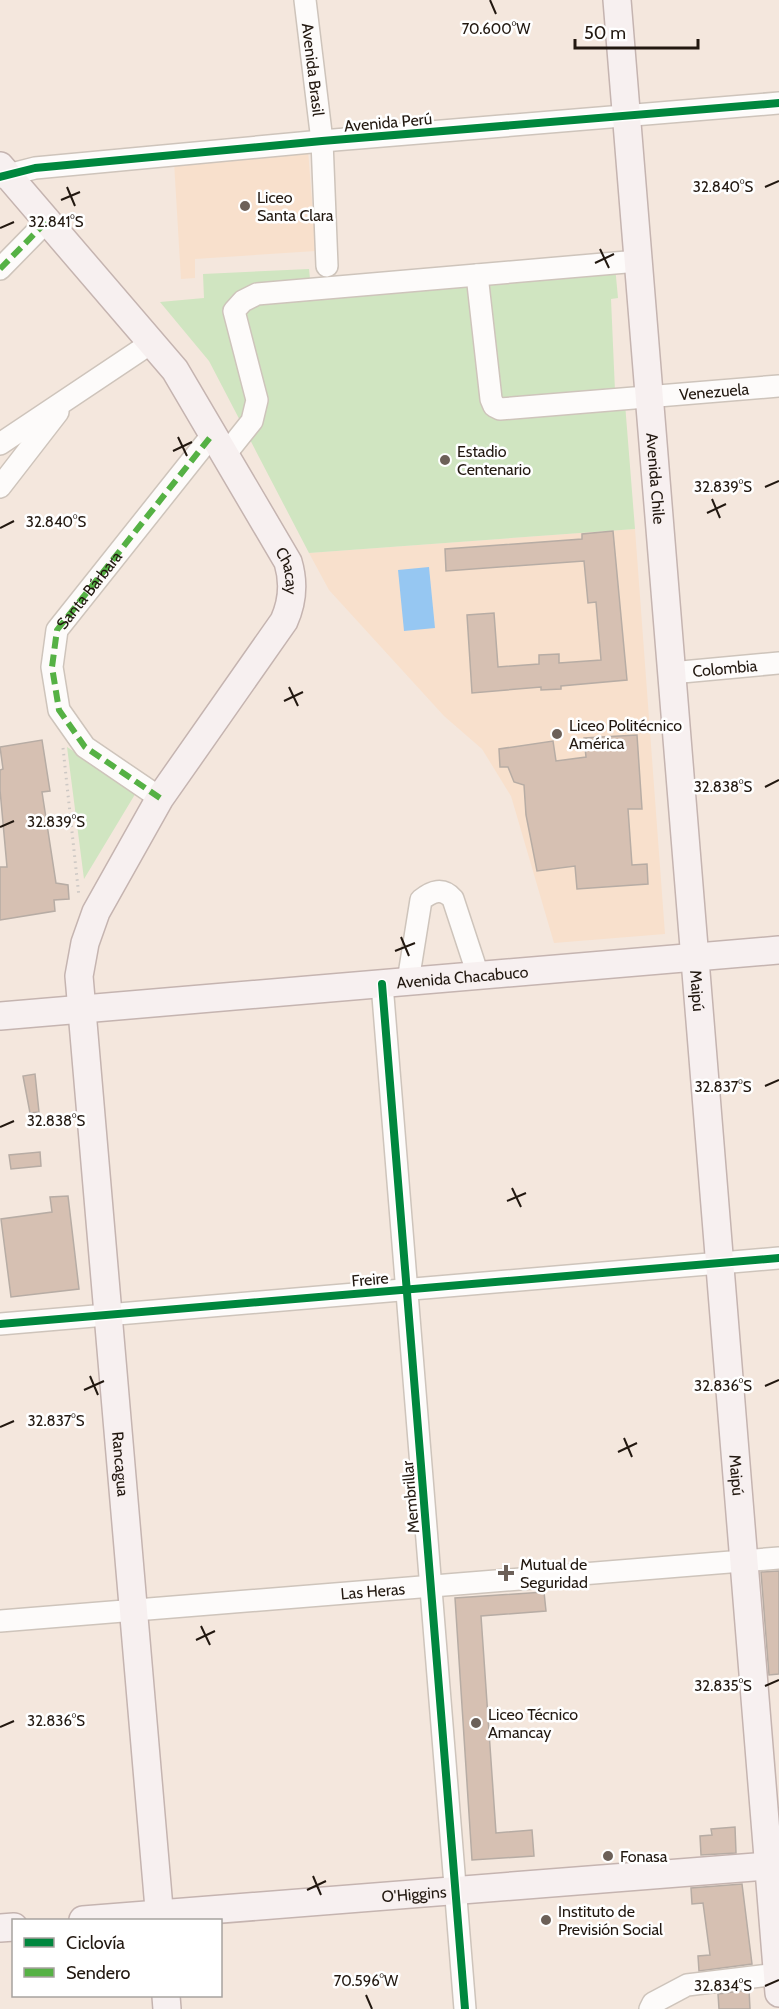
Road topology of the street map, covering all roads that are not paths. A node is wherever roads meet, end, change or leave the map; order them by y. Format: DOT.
graph roads {
  1 [pos="306,0"];
  2 [pos="617,0"];
  3 [pos="779,103"];
  4 [pos="626,116"];
  5 [pos="322,141"];
  6 [pos="3,173"];
  7 [pos="47,221"];
  8 [pos="638,261"];
  9 [pos="327,266"];
  10 [pos="0,269"];
  11 [pos="477,275"];
  12 [pos="151,343"];
  13 [pos="779,386"];
  14 [pos="649,395"];
  15 [pos="70,397"];
  16 [pos="0,444"];
  17 [pos="218,445"];
  18 [pos="0,487"];
  19 [pos="779,663"];
  20 [pos="671,673"];
  21 [pos="160,798"];
  22 [pos="779,950"];
  23 [pos="694,957"];
  24 [pos="478,975"];
  25 [pos="395,982"];
  26 [pos="81,1009"];
  27 [pos="0,1016"];
  28 [pos="779,1258"];
  29 [pos="719,1263"];
  30 [pos="407,1289"];
  31 [pos="107,1315"];
  32 [pos="0,1324"];
  33 [pos="779,1558"];
  34 [pos="744,1561"];
  35 [pos="431,1586"];
  36 [pos="133,1610"];
  37 [pos="0,1621"];
  38 [pos="774,1865"];
  39 [pos="456,1890"];
  40 [pos="159,1917"];
  41 [pos="108,1919"];
  42 [pos="776,1921"];
  43 [pos="778,1984"];
  44 [pos="465,2009"];
  45 [pos="650,2009"];
  1 -- 5 [label="street, Avenida Brasil"];
  2 -- 4 [label="main road, Avenida Chile"];
  3 -- 4 [label="street, Avenida Perú"];
  4 -- 5 [label="street, Avenida Perú"];
  4 -- 8 [label="main road, Avenida Chile"];
  5 -- 6 [label="street, Avenida Perú"];
  5 -- 9 [label="street, Avenida Brasil"];
  6 -- 7 [label="main road, Chacay"];
  7 -- 10 [label="street"];
  7 -- 12 [label="main road, Chacay"];
  8 -- 11 [label="street"];
  8 -- 14 [label="main road, Avenida Chile"];
  11 -- 14 [label="street, Venezuela"];
  11 -- 17 [label="street, Santa Bárbara"];
  12 -- 15 [label="street"];
  12 -- 17 [label="main road, Chacay"];
  13 -- 14 [label="street, Venezuela"];
  14 -- 20 [label="main road, Avenida Chile"];
  15 -- 16 [label="street"];
  15 -- 18 [label="street"];
  17 -- 21 [label="main road, Chacay"];
  17 -- 21 [label="street, Santa Bárbara"];
  19 -- 20 [label="street, Colombia"];
  20 -- 23 [label="main road, Avenida Chile"];
  21 -- 26 [label="main road, Chacay"];
  22 -- 23 [label="main road, Avenida Chacabuco"];
  23 -- 24 [label="main road, Avenida Chacabuco"];
  23 -- 29 [label="main road, Maipú"];
  24 -- 25 [label="main road, Avenida Chacabuco"];
  24 -- 25 [label="street, Membrillar"];
  25 -- 26 [label="main road, Avenida Chacabuco"];
  25 -- 30 [label="street, Membrillar"];
  26 -- 27 [label="main road, Avenida Chacabuco"];
  26 -- 31 [label="main road, Rancagua"];
  28 -- 29 [label="street, Freire"];
  29 -- 30 [label="street, Freire"];
  29 -- 34 [label="main road, Maipú"];
  30 -- 31 [label="street, Freire"];
  30 -- 35 [label="street, Membrillar"];
  31 -- 32 [label="street, Freire"];
  31 -- 36 [label="main road, Rancagua"];
  33 -- 34 [label="street, Las Heras"];
  34 -- 35 [label="street, Las Heras"];
  34 -- 38 [label="main road, Maipú"];
  35 -- 36 [label="street, Las Heras"];
  35 -- 39 [label="street, Membrillar"];
  36 -- 37 [label="street, Las Heras"];
  36 -- 40 [label="main road, Rancagua"];
  38 -- 39 [label="main road, O'Higgins"];
  38 -- 42 [label="main road, Maipú"];
  39 -- 40 [label="main road, O'Higgins"];
  39 -- 44 [label="street, Membrillar"];
  40 -- 41 [label="main road, O'Higgins"];
  42 -- 43 [label="main road, Maipú"];
  43 -- 45 [label="street"];
}
